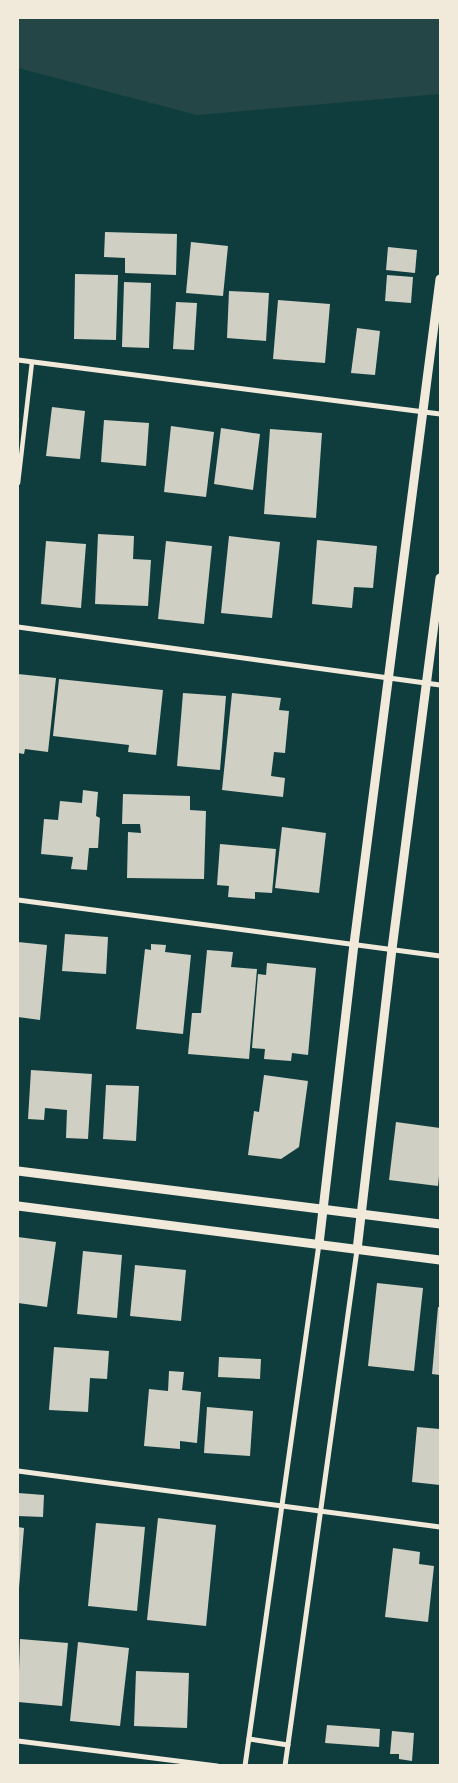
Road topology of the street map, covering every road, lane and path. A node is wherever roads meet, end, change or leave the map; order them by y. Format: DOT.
graph roads {
  1 [pos="440,280"];
  2 [pos="18,360"];
  3 [pos="32,362"];
  4 [pos="423,411"];
  5 [pos="440,414"];
  6 [pos="18,483"];
  7 [pos="440,578"];
  8 [pos="18,627"];
  9 [pos="388,677"];
  10 [pos="428,683"];
  11 [pos="440,684"];
  12 [pos="18,900"];
  13 [pos="354,944"];
  14 [pos="392,949"];
  15 [pos="440,956"];
  16 [pos="18,1171"];
  17 [pos="18,1206"];
  18 [pos="323,1208"];
  19 [pos="362,1214"];
  20 [pos="440,1224"];
  21 [pos="319,1244"];
  22 [pos="357,1250"];
  23 [pos="440,1260"];
  24 [pos="18,1471"];
  25 [pos="281,1506"];
  26 [pos="321,1512"];
  27 [pos="440,1527"];
  28 [pos="249,1739"];
  29 [pos="18,1741"];
  30 [pos="288,1745"];
  31 [pos="217,1766"];
  32 [pos="245,1766"];
  33 [pos="285,1766"];
  1 -- 4 [label="street"];
  2 -- 3 [label="street"];
  3 -- 4 [label="street"];
  3 -- 6 [label="street"];
  4 -- 5 [label="street"];
  4 -- 9 [label="street"];
  7 -- 10 [label="street"];
  8 -- 9 [label="street"];
  9 -- 10 [label="street"];
  9 -- 13 [label="street"];
  10 -- 11 [label="street"];
  10 -- 14 [label="street"];
  12 -- 13 [label="street"];
  13 -- 14 [label="street"];
  13 -- 18 [label="street"];
  14 -- 15 [label="street"];
  14 -- 19 [label="street"];
  16 -- 18 [label="street"];
  17 -- 21 [label="street"];
  18 -- 19 [label="street"];
  18 -- 21 [label="street"];
  19 -- 20 [label="street"];
  19 -- 22 [label="street"];
  21 -- 22 [label="street"];
  21 -- 25 [label="street"];
  22 -- 23 [label="street"];
  22 -- 26 [label="street"];
  24 -- 25 [label="street"];
  25 -- 26 [label="street"];
  25 -- 28 [label="street"];
  26 -- 27 [label="street"];
  26 -- 30 [label="street"];
  28 -- 30 [label="street"];
  28 -- 32 [label="street"];
  29 -- 31 [label="street"];
  30 -- 33 [label="street"];
}
